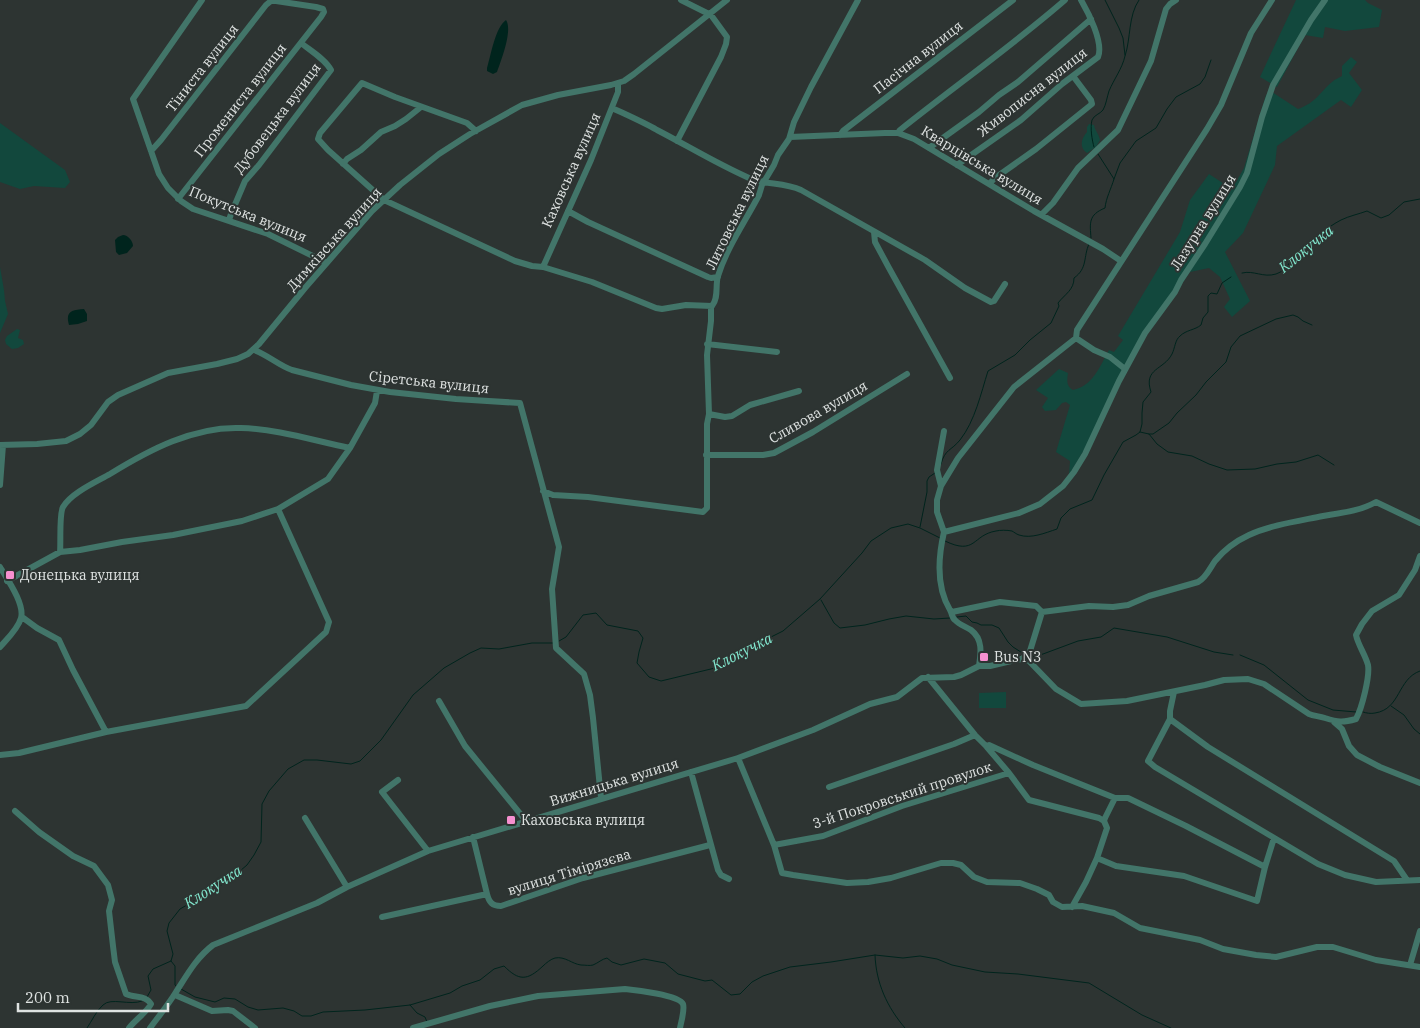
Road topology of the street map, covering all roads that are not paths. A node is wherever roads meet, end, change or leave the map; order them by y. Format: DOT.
graph roads {
  1 [pos="202,0"];
  2 [pos="681,0"];
  3 [pos="727,0"];
  4 [pos="858,0"];
  5 [pos="1013,0"];
  6 [pos="1065,0"];
  7 [pos="1081,0"];
  8 [pos="1176,0"];
  9 [pos="1272,0"];
  10 [pos="1321,1"];
  11 [pos="709,14"];
  12 [pos="321,17"];
  13 [pos="1091,19"];
  14 [pos="301,43"];
  15 [pos="1073,76"];
  16 [pos="618,83"];
  17 [pos="421,106"];
  18 [pos="612,108"];
  19 [pos="476,131"];
  20 [pos="898,133"];
  21 [pos="840,135"];
  22 [pos="790,136"];
  23 [pos="677,141"];
  24 [pos="929,148"];
  25 [pos="151,151"];
  26 [pos="343,164"];
  27 [pos="957,165"];
  28 [pos="764,182"];
  29 [pos="989,184"];
  30 [pos="178,199"];
  31 [pos="384,200"];
  32 [pos="568,212"];
  33 [pos="1041,215"];
  34 [pos="229,220"];
  35 [pos="874,232"];
  36 [pos="1121,261"];
  37 [pos="327,262"];
  38 [pos="543,267"];
  39 [pos="718,277"];
  40 [pos="1005,284"];
  41 [pos="711,306"];
  42 [pos="1076,338"];
  43 [pos="707,344"];
  44 [pos="254,350"];
  45 [pos="777,352"];
  46 [pos="1125,368"];
  47 [pos="907,374"];
  48 [pos="950,378"];
  49 [pos="377,390"];
  50 [pos="800,391"];
  51 [pos="709,414"];
  52 [pos="944,431"];
  53 [pos="2,445"];
  54 [pos="350,448"];
  55 [pos="706,455"];
  56 [pos="0,485"];
  57 [pos="941,486"];
  58 [pos="544,491"];
  59 [pos="278,509"];
  60 [pos="1420,523"];
  61 [pos="943,538"];
  62 [pos="60,552"];
  63 [pos="1420,556"];
  64 [pos="0,567"];
  65 [pos="7,581"];
  66 [pos="1042,612"];
  67 [pos="953,616"];
  68 [pos="22,617"];
  69 [pos="0,646"];
  70 [pos="1026,655"];
  71 [pos="979,666"];
  72 [pos="928,677"];
  73 [pos="1174,692"];
  74 [pos="439,701"];
  75 [pos="1170,719"];
  76 [pos="1334,722"];
  77 [pos="106,732"];
  78 [pos="975,735"];
  79 [pos="986,746"];
  80 [pos="0,755"];
  81 [pos="738,758"];
  82 [pos="691,772"];
  83 [pos="1009,773"];
  84 [pos="398,780"];
  85 [pos="1420,783"];
  86 [pos="829,786"];
  87 [pos="601,798"];
  88 [pos="1115,798"];
  89 [pos="15,811"];
  90 [pos="305,818"];
  91 [pos="526,821"];
  92 [pos="1104,821"];
  93 [pos="473,837"];
  94 [pos="1274,838"];
  95 [pos="710,845"];
  96 [pos="774,845"];
  97 [pos="428,851"];
  98 [pos="1097,858"];
  99 [pos="1265,867"];
  100 [pos="729,879"];
  101 [pos="1407,880"];
  102 [pos="1420,880"];
  103 [pos="347,887"];
  104 [pos="487,894"];
  105 [pos="1072,907"];
  106 [pos="382,917"];
  107 [pos="1420,931"];
  108 [pos="1410,965"];
  109 [pos="1420,967"];
  110 [pos="176,993"];
  111 [pos="129,1028"];
  112 [pos="150,1028"];
  113 [pos="255,1028"];
  114 [pos="413,1028"];
  115 [pos="680,1028"];
  1 -- 25 [label="street, Покутська вулиця"];
  2 -- 11 [label="street"];
  3 -- 11 [label="street, Димківська вулиця"];
  4 -- 22 [label="street, Литовська вулиця"];
  5 -- 21 [label="street, Пасічна вулиця"];
  6 -- 20 [label="street"];
  7 -- 13 [label="street, Живописна вулиця"];
  8 -- 33 [label="street, Кварцівська вулиця"];
  9 -- 36 [label="street"];
  10 -- 46 [label="street, Лазурна вулиця"];
  11 -- 16 [label="street, Димківська вулиця"];
  11 -- 23 [label="street"];
  12 -- 14 [label="street, Промениста вулиця"];
  12 -- 25 [label="street, Тіниста вулиця"];
  13 -- 15 [label="street, Живописна вулиця"];
  13 -- 24 [label="street"];
  14 -- 30 [label="street, Промениста вулиця"];
  14 -- 34 [label="street, Дубовецька вулиця"];
  15 -- 27 [label="street, Живописна вулиця"];
  15 -- 29 [label="street"];
  16 -- 18 [label="street, Каховська вулиця"];
  16 -- 19 [label="street, Димківська вулиця"];
  17 -- 19 [label="street"];
  17 -- 26 [label="street"];
  17 -- 26 [label="street"];
  18 -- 23 [label="street"];
  18 -- 32 [label="street, Каховська вулиця"];
  19 -- 31 [label="street, Димківська вулиця"];
  20 -- 21 [label="street, Кварцівська вулиця"];
  20 -- 24 [label="street, Кварцівська вулиця"];
  21 -- 22 [label="street, Кварцівська вулиця"];
  22 -- 28 [label="street, Литовська вулиця"];
  23 -- 28 [label="street"];
  24 -- 27 [label="street, Кварцівська вулиця"];
  25 -- 30 [label="street, Покутська вулиця"];
  26 -- 31 [label="street"];
  27 -- 29 [label="street, Кварцівська вулиця"];
  28 -- 35 [label="street"];
  28 -- 39 [label="street, Литовська вулиця"];
  29 -- 33 [label="street, Кварцівська вулиця"];
  30 -- 34 [label="street, Покутська вулиця"];
  31 -- 37 [label="street, Димківська вулиця"];
  31 -- 38 [label="street"];
  32 -- 38 [label="street, Каховська вулиця"];
  32 -- 39 [label="street"];
  33 -- 36 [label="street, Кварцівська вулиця"];
  34 -- 37 [label="street, Покутська вулиця"];
  35 -- 40 [label="street"];
  35 -- 48 [label="street"];
  36 -- 42 [label="street"];
  37 -- 44 [label="street, Димківська вулиця"];
  38 -- 41 [label="street"];
  39 -- 41 [label="street, Литовська вулиця"];
  41 -- 43 [label="street, Литовська вулиця"];
  42 -- 46 [label="street"];
  42 -- 57 [label="street"];
  43 -- 45 [label="street"];
  43 -- 51 [label="street, Литовська вулиця"];
  44 -- 49 [label="street, Сіретська вулиця"];
  44 -- 53 [label="street"];
  46 -- 61 [label="street, Лазурна вулиця"];
  47 -- 55 [label="street, Сливова вулиця"];
  49 -- 54 [label="street"];
  49 -- 58 [label="street, Сіретська вулиця"];
  50 -- 51 [label="street"];
  51 -- 55 [label="street, Литовська вулиця"];
  52 -- 57 [label="street"];
  53 -- 56 [label="street"];
  54 -- 59 [label="street"];
  54 -- 62 [label="street"];
  55 -- 58 [label="street, Литовська вулиця"];
  57 -- 61 [label="street"];
  58 -- 87 [label="street"];
  59 -- 62 [label="street"];
  59 -- 77 [label="street"];
  60 -- 66 [label="street"];
  61 -- 67 [label="street"];
  62 -- 65 [label="street"];
  63 -- 76 [label="street"];
  64 -- 65 [label="street"];
  65 -- 68 [label="street"];
  66 -- 67 [label="street"];
  66 -- 70 [label="street"];
  67 -- 71 [label="street"];
  68 -- 69 [label="street"];
  68 -- 77 [label="street"];
  70 -- 71 [label="street"];
  70 -- 73 [label="street"];
  71 -- 72 [label="street"];
  72 -- 78 [label="street"];
  72 -- 81 [label="street, Вижницька вулиця"];
  73 -- 75 [label="street"];
  73 -- 76 [label="street"];
  74 -- 91 [label="street"];
  75 -- 94 [label="street"];
  75 -- 101 [label="street"];
  76 -- 85 [label="street"];
  77 -- 80 [label="street"];
  78 -- 79 [label="street"];
  78 -- 86 [label="street"];
  79 -- 83 [label="street"];
  79 -- 88 [label="street"];
  81 -- 82 [label="street, Вижницька вулиця"];
  81 -- 96 [label="street"];
  82 -- 87 [label="street, Вижницька вулиця"];
  82 -- 95 [label="street"];
  83 -- 92 [label="street"];
  83 -- 96 [label="street, 3-й Покровський провулок"];
  84 -- 97 [label="street"];
  87 -- 91 [label="street, Вижницька вулиця"];
  88 -- 92 [label="street"];
  88 -- 99 [label="street"];
  89 -- 111 [label="street"];
  90 -- 103 [label="street"];
  91 -- 93 [label="street, Вижницька вулиця"];
  92 -- 98 [label="street"];
  93 -- 97 [label="street, Вижницька вулиця"];
  93 -- 104 [label="street"];
  94 -- 99 [label="street"];
  94 -- 101 [label="street"];
  95 -- 100 [label="street"];
  95 -- 104 [label="street, вулиця Тімірязєва"];
  96 -- 105 [label="street"];
  97 -- 103 [label="street, Вижницька вулиця"];
  98 -- 99 [label="street"];
  98 -- 105 [label="street"];
  101 -- 102 [label="street"];
  103 -- 110 [label="street, Вижницька вулиця"];
  104 -- 106 [label="street"];
  105 -- 108 [label="street"];
  107 -- 108 [label="street"];
  108 -- 109 [label="street"];
  110 -- 112 [label="street, Вижницька вулиця"];
  110 -- 113 [label="street"];
  114 -- 115 [label="street"];
}
